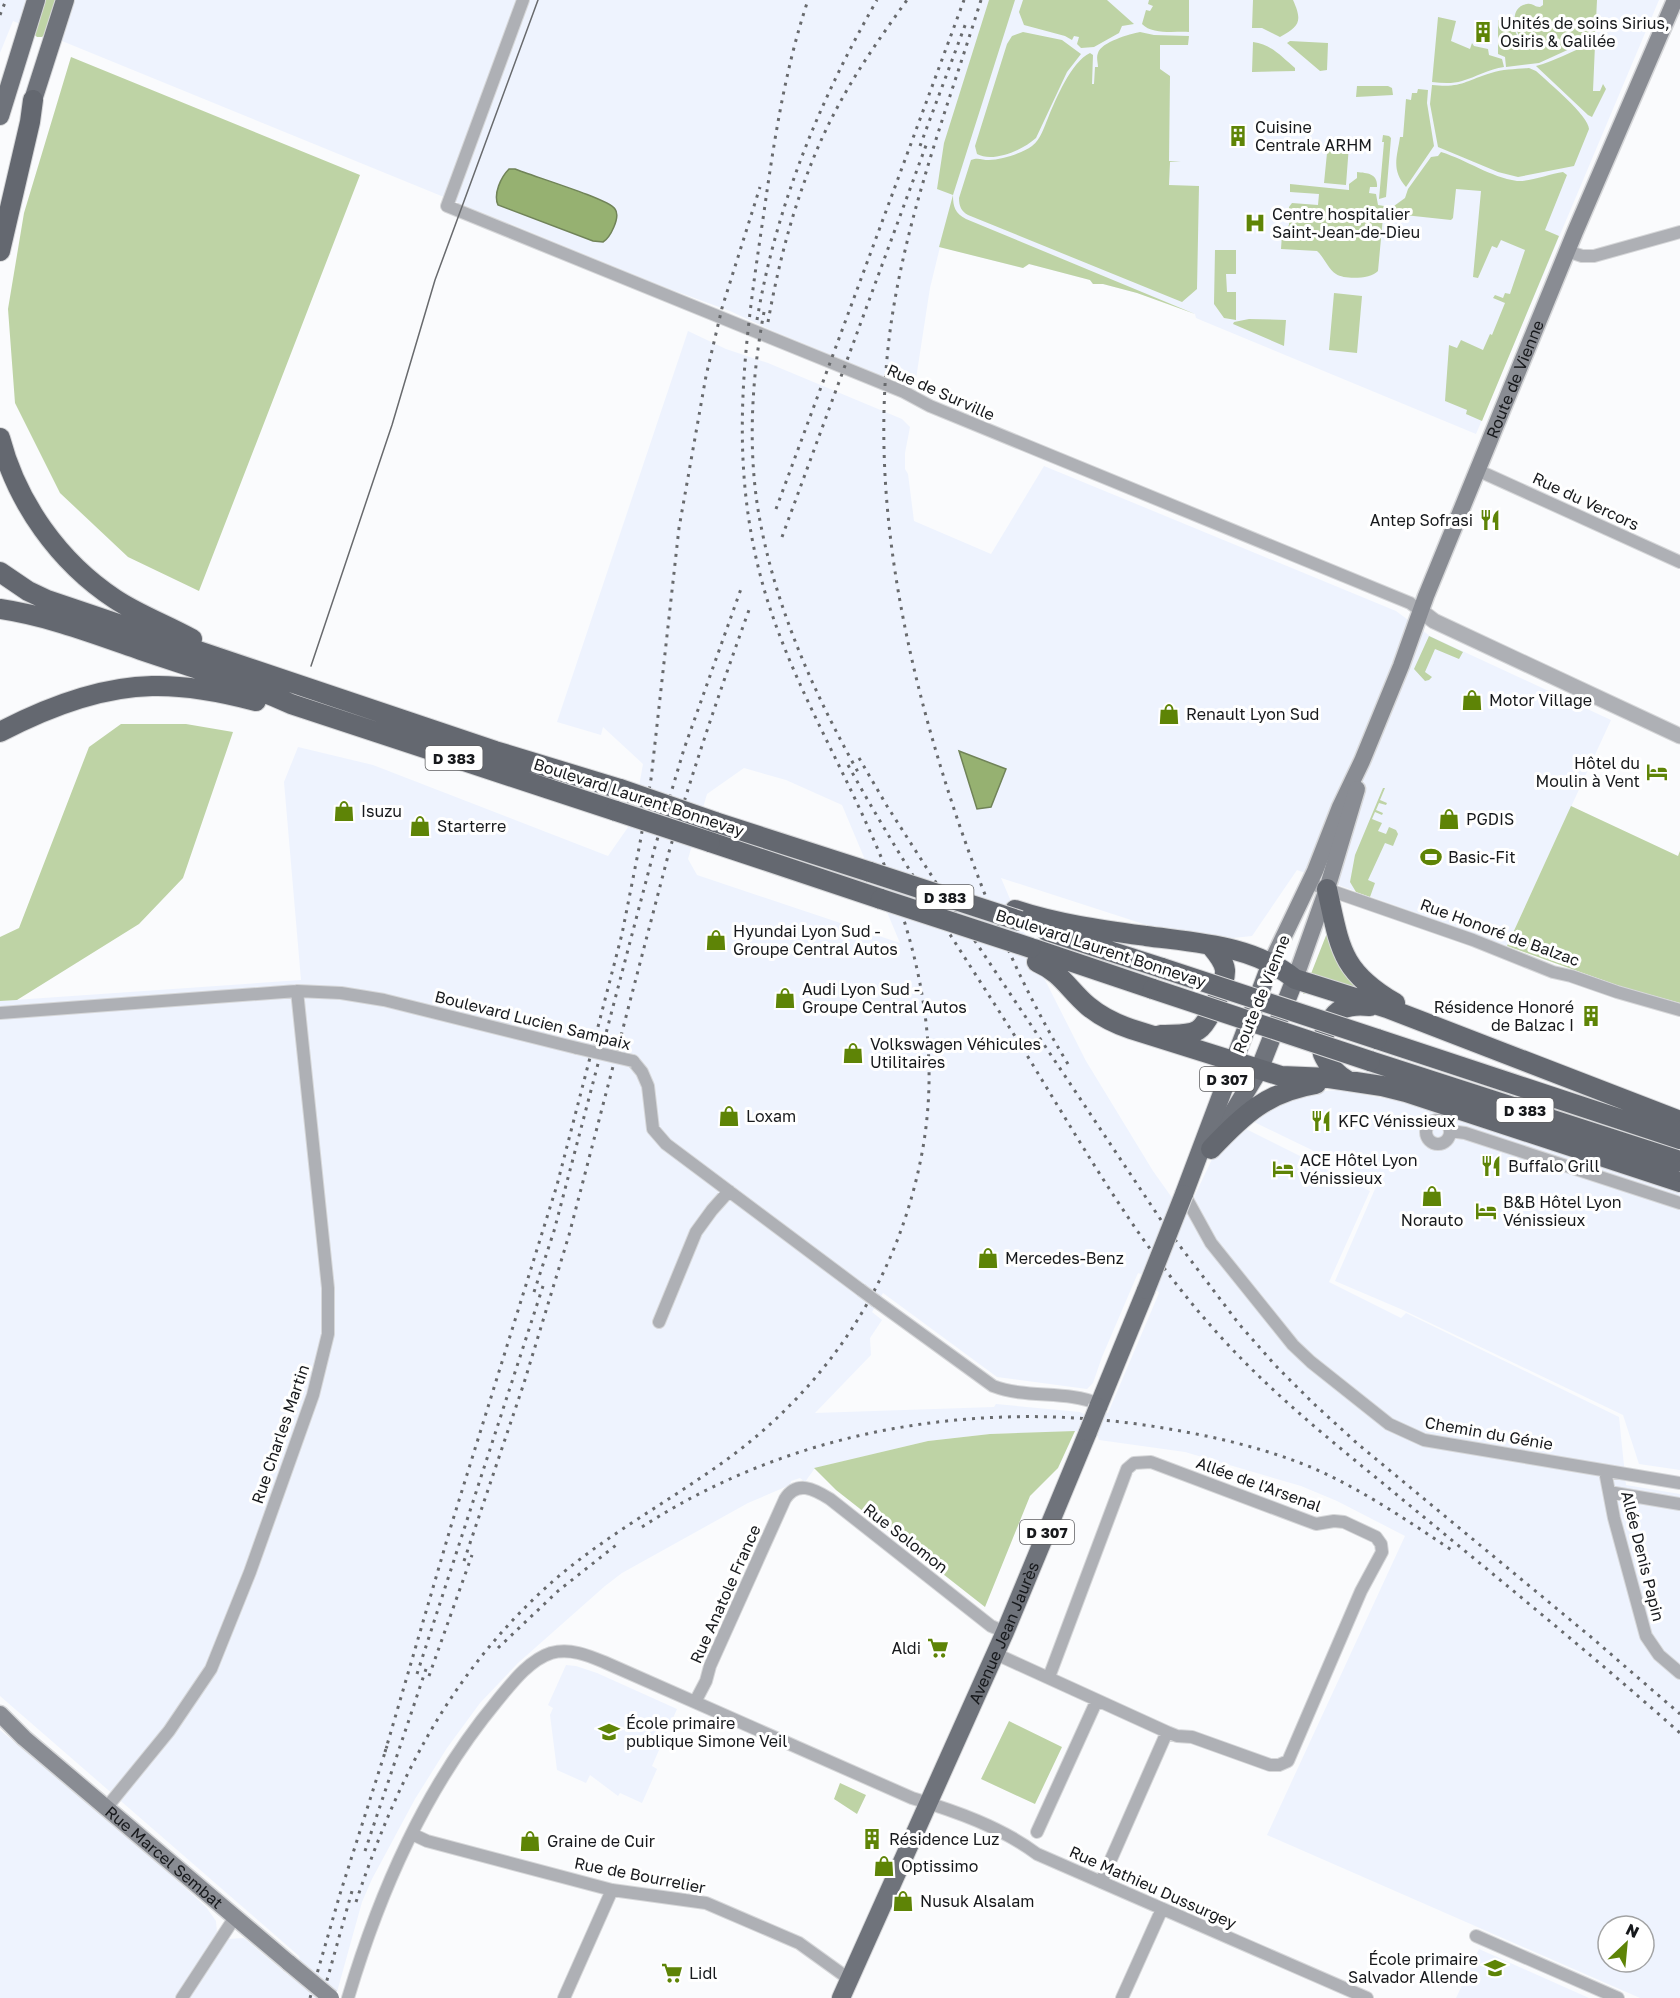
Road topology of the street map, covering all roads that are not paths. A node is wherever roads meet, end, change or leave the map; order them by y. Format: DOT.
graph roads {
  1 [pos="36,0"];
  2 [pos="65,0"];
  3 [pos="523,0"];
  4 [pos="1675,0"];
  5 [pos="33,100"];
  6 [pos="0,116"];
  7 [pos="0,196"];
  8 [pos="1680,232"];
  9 [pos="0,251"];
  10 [pos="1567,251"];
  11 [pos="0,438"];
  12 [pos="1478,470"];
  13 [pos="1680,562"];
  14 [pos="0,572"];
  15 [pos="0,609"];
  16 [pos="1421,611"];
  17 [pos="248,668"];
  18 [pos="291,704"];
  19 [pos="0,732"];
  20 [pos="1680,736"];
  21 [pos="1318,886"];
  22 [pos="1017,916"];
  23 [pos="1211,946"];
  24 [pos="1034,955"];
  25 [pos="1271,963"];
  26 [pos="1295,979"];
  27 [pos="297,992"];
  28 [pos="1387,1008"];
  29 [pos="1680,1010"];
  30 [pos="0,1013"];
  31 [pos="1434,1026"];
  32 [pos="1152,1036"];
  33 [pos="1233,1062"];
  34 [pos="1259,1070"];
  35 [pos="1348,1081"];
  36 [pos="1382,1086"];
  37 [pos="1433,1121"];
  38 [pos="1680,1121"];
  39 [pos="1450,1131"];
  40 [pos="1680,1139"];
  41 [pos="1211,1149"];
  42 [pos="1680,1161"];
  43 [pos="1680,1182"];
  44 [pos="729,1191"];
  45 [pos="1184,1194"];
  46 [pos="1680,1203"];
  47 [pos="659,1322"];
  48 [pos="1099,1405"];
  49 [pos="1605,1471"];
  50 [pos="1680,1483"];
  51 [pos="1609,1492"];
  52 [pos="785,1499"];
  53 [pos="1680,1504"];
  54 [pos="1005,1632"];
  55 [pos="996,1654"];
  56 [pos="1680,1673"];
  57 [pos="1048,1677"];
  58 [pos="1097,1700"];
  59 [pos="695,1702"];
  60 [pos="0,1714"];
  61 [pos="1167,1732"];
  62 [pos="928,1803"];
  63 [pos="108,1807"];
  64 [pos="1037,1832"];
  65 [pos="412,1834"];
  66 [pos="1101,1882"];
  67 [pos="612,1890"];
  68 [pos="1162,1910"];
  69 [pos="235,1917"];
  70 [pos="1476,1936"];
  71 [pos="849,1979"];
  72 [pos="182,1998"];
  73 [pos="331,1998"];
  74 [pos="348,1998"];
  75 [pos="564,1998"];
  76 [pos="841,1998"];
  77 [pos="1122,1998"];
  78 [pos="1367,1998"];
  79 [pos="1618,1998"];
  1 -- 6 [label="main road"];
  2 -- 5 [label="main road"];
  3 -- 16 [label="street, Rue de Surville"];
  4 -- 10 [label="main road, Route de Vienne"];
  5 -- 7 [label="highway"];
  5 -- 9 [label="highway"];
  8 -- 10 [label="street"];
  10 -- 12 [label="main road, Route de Vienne"];
  11 -- 17 [label="highway"];
  12 -- 13 [label="street, Rue du Vercors"];
  12 -- 16 [label="main road, Route de Vienne"];
  14 -- 17 [label="highway, D 383"];
  15 -- 18 [label="highway, D 383"];
  16 -- 20 [label="street"];
  16 -- 21 [label="main road, Route de Vienne"];
  17 -- 22 [label="highway, Boulevard Laurent Bonnevay / D 383, bridge"];
  18 -- 19 [label="highway"];
  18 -- 24 [label="highway, Boulevard Laurent Bonnevay / D 383, bridge"];
  21 -- 25 [label="main road, Route de Vienne"];
  21 -- 26 [label="main road, Route de Vienne"];
  21 -- 29 [label="street, Rue Honoré de Balzac"];
  21 -- 31 [label="highway"];
  22 -- 23 [label="highway"];
  22 -- 40 [label="highway, Boulevard Laurent Bonnevay / D 383, bridge"];
  23 -- 25 [label="highway"];
  23 -- 32 [label="highway"];
  24 -- 32 [label="highway"];
  24 -- 42 [label="highway, Boulevard Laurent Bonnevay / D 383, bridge"];
  25 -- 26 [label="highway"];
  25 -- 33 [label="main road, Route de Vienne / D 307"];
  26 -- 28 [label="highway"];
  26 -- 34 [label="main road, Route de Vienne / D 307"];
  27 -- 30 [label="street, Boulevard Lucien Sampaix"];
  27 -- 44 [label="street, Boulevard Lucien Sampaix, bridge"];
  27 -- 63 [label="street, Rue Charles Martin"];
  28 -- 31 [label="highway"];
  28 -- 35 [label="highway"];
  31 -- 38 [label="highway"];
  32 -- 33 [label="highway"];
  33 -- 34 [label="highway"];
  33 -- 45 [label="main road, Route de Vienne / D 307"];
  34 -- 35 [label="highway"];
  34 -- 41 [label="main road, Route de Vienne / D 307"];
  35 -- 36 [label="highway"];
  35 -- 41 [label="highway"];
  36 -- 37 [label="street"];
  36 -- 43 [label="highway"];
  37 -- 39 [label="street"];
  37 -- 39 [label="street"];
  39 -- 46 [label="street"];
  41 -- 45 [label="main road, Route de Vienne / D 307"];
  44 -- 47 [label="street"];
  44 -- 48 [label="street, Boulevard Lucien Sampaix, bridge"];
  45 -- 48 [label="main road, Avenue Jean Jaurès / D 307, bridge"];
  45 -- 49 [label="street, Chemin du Génie"];
  48 -- 54 [label="main road, Avenue Jean Jaurès / D 307, bridge"];
  49 -- 50 [label="street, Chemin du Génie"];
  49 -- 51 [label="street, Allée Denis Papin"];
  51 -- 53 [label="street"];
  51 -- 56 [label="street, Allée Denis Papin"];
  52 -- 54 [label="street, Rue Solomon"];
  52 -- 59 [label="street, Rue Anatole France"];
  54 -- 55 [label="main road, Avenue Jean Jaurès / D 307"];
  55 -- 57 [label="street, Allée de l'Arsenal"];
  55 -- 62 [label="main road, Avenue Jean Jaurès / D 307"];
  57 -- 58 [label="street, Allée de l'Arsenal"];
  57 -- 61 [label="street, Allée de l'Arsenal"];
  58 -- 61 [label="street, Allée de l'Arsenal"];
  58 -- 64 [label="street"];
  59 -- 62 [label="street, Rue Mathieu Dussurgey"];
  59 -- 65 [label="street, Rue Mathieu Dussurgey"];
  60 -- 63 [label="main road, Rue Marcel Sembat"];
  61 -- 66 [label="street"];
  62 -- 66 [label="street, Rue Mathieu Dussurgey"];
  62 -- 71 [label="main road, Avenue Jean Jaurès / D 307"];
  63 -- 69 [label="main road, Rue Marcel Sembat"];
  65 -- 67 [label="street, Rue de Bourrelier"];
  65 -- 74 [label="street, Rue Mathieu Dussurgey"];
  66 -- 68 [label="street, Rue Mathieu Dussurgey"];
  67 -- 71 [label="street, Rue de Bourrelier"];
  67 -- 75 [label="street"];
  68 -- 77 [label="street"];
  68 -- 78 [label="street, Rue Mathieu Dussurgey"];
  69 -- 72 [label="street"];
  69 -- 73 [label="main road, Rue Marcel Sembat, bridge"];
  70 -- 79 [label="street"];
  71 -- 76 [label="main road, Avenue Jean Jaurès / D 307"];
}
